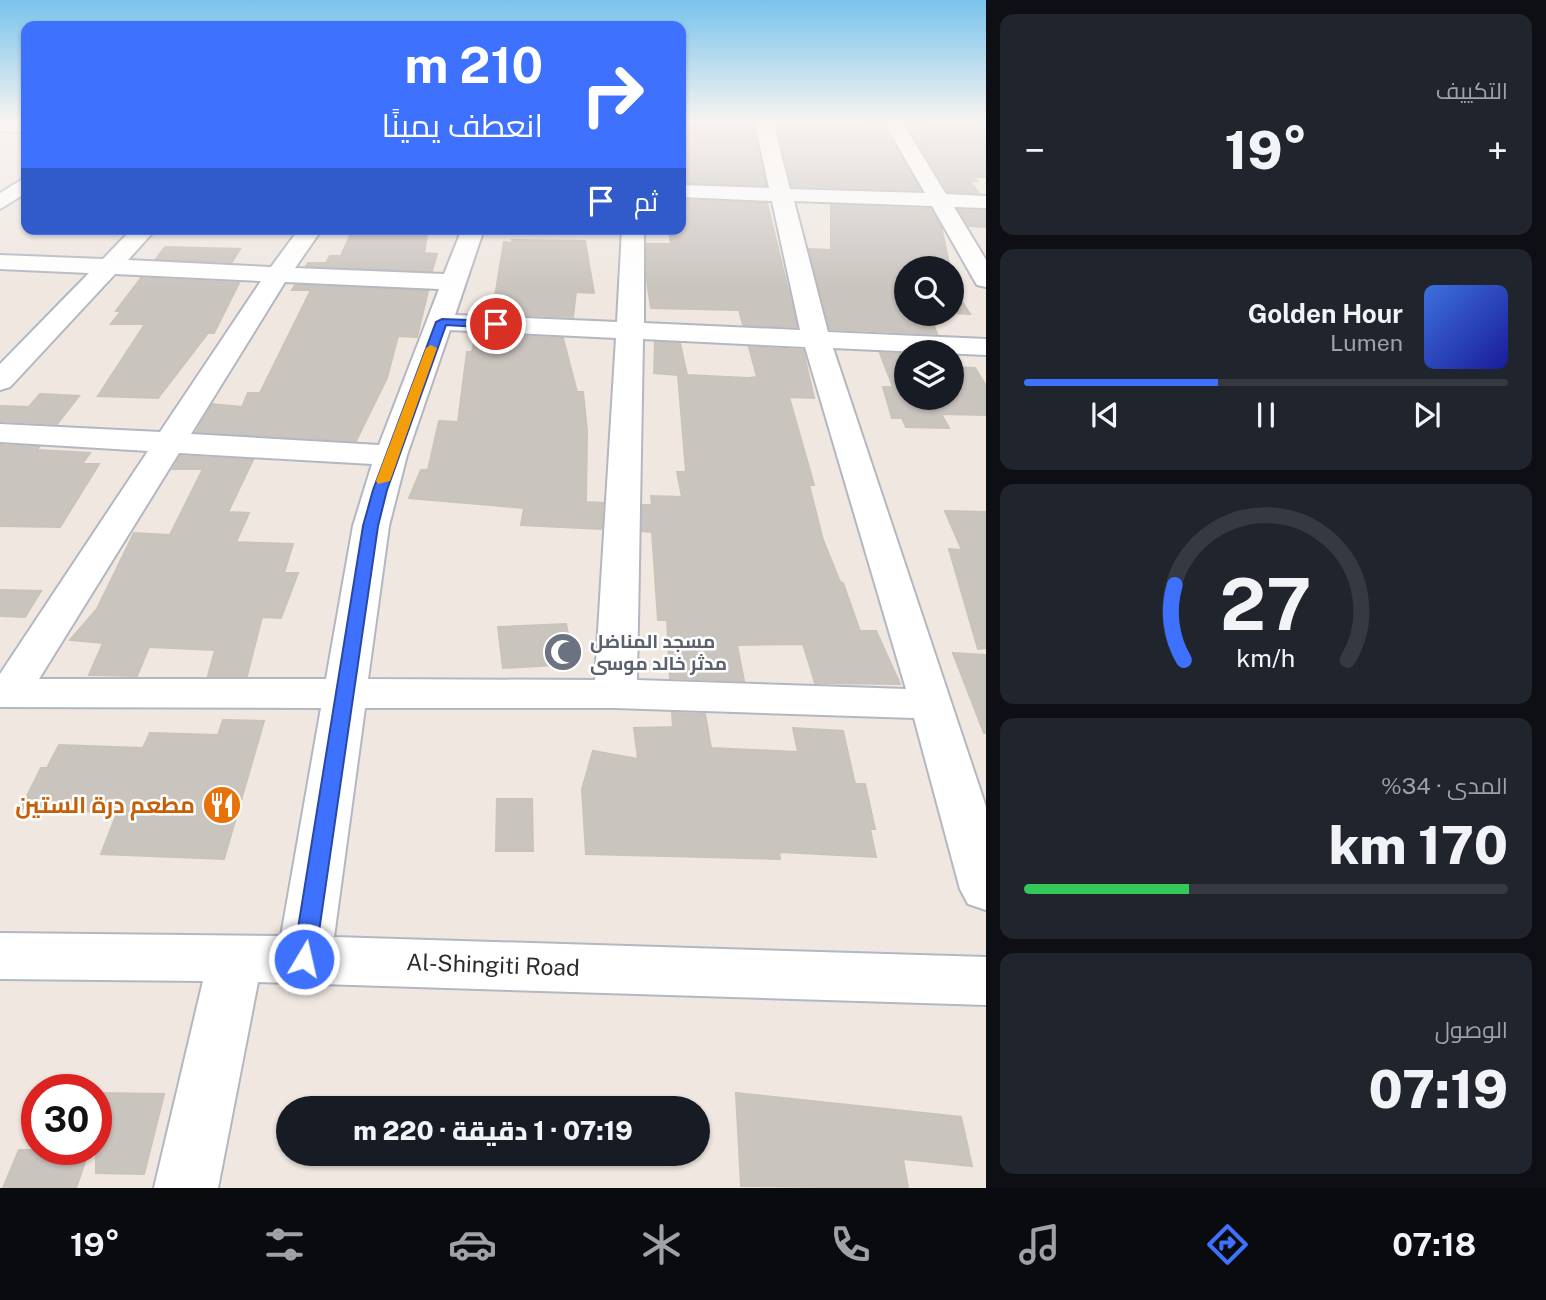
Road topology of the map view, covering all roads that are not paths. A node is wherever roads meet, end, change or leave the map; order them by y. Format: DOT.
graph roads {
  1 [pos="777,177"];
  2 [pos="924,177"];
  3 [pos="15,187"];
  4 [pos="686,191"];
  5 [pos="781,195"];
  6 [pos="936,200"];
  7 [pos="986,202"];
  8 [pos="0,203"];
  9 [pos="139,235"];
  10 [pos="307,235"];
  11 [pos="471,235"];
  12 [pos="634,235"];
  13 [pos="0,262"];
  14 [pos="110,266"];
  15 [pos="278,274"];
  16 [pos="986,280"];
  17 [pos="455,282"];
  18 [pos="442,322"];
  19 [pos="632,330"];
  20 [pos="816,339"];
  21 [pos="986,347"];
  22 [pos="0,381"];
  23 [pos="0,433"];
  24 [pos="172,442"];
  25 [pos="391,455"];
  26 [pos="5,693"];
  27 [pos="345,694"];
  28 [pos="615,694"];
  29 [pos="932,704"];
  30 [pos="970,777"];
  31 [pos="986,889"];
  32 [pos="0,956"];
  33 [pos="235,959"];
  34 [pos="304,959"];
  35 [pos="986,981"];
  36 [pos="186,1188"];
  1 -- 5 [label="street"];
  2 -- 6 [label="street"];
  3 -- 8 [label="street"];
  4 -- 5 [label="street"];
  5 -- 6 [label="street"];
  5 -- 20 [label="street"];
  6 -- 7 [label="street"];
  6 -- 16 [label="street"];
  9 -- 14 [label="street"];
  10 -- 15 [label="street"];
  11 -- 17 [label="street"];
  12 -- 19 [label="street"];
  13 -- 14 [label="street"];
  14 -- 15 [label="street"];
  14 -- 22 [label="street"];
  15 -- 17 [label="street"];
  15 -- 24 [label="street"];
  17 -- 18 [label="street"];
  18 -- 19 [label="street"];
  18 -- 25 [label="street"];
  19 -- 20 [label="street"];
  19 -- 28 [label="street"];
  20 -- 21 [label="street"];
  20 -- 29 [label="street"];
  23 -- 24 [label="street"];
  24 -- 25 [label="street"];
  24 -- 26 [label="street"];
  25 -- 27 [label="street"];
  26 -- 27 [label="street"];
  27 -- 28 [label="street"];
  27 -- 34 [label="street"];
  28 -- 29 [label="street"];
  29 -- 30 [label="street"];
  30 -- 31 [label="street"];
  32 -- 33 [label="street, Al-Shingiti Road"];
  33 -- 34 [label="street, Al-Shingiti Road"];
  33 -- 36 [label="street"];
  34 -- 35 [label="street, Al-Shingiti Road"];
}
